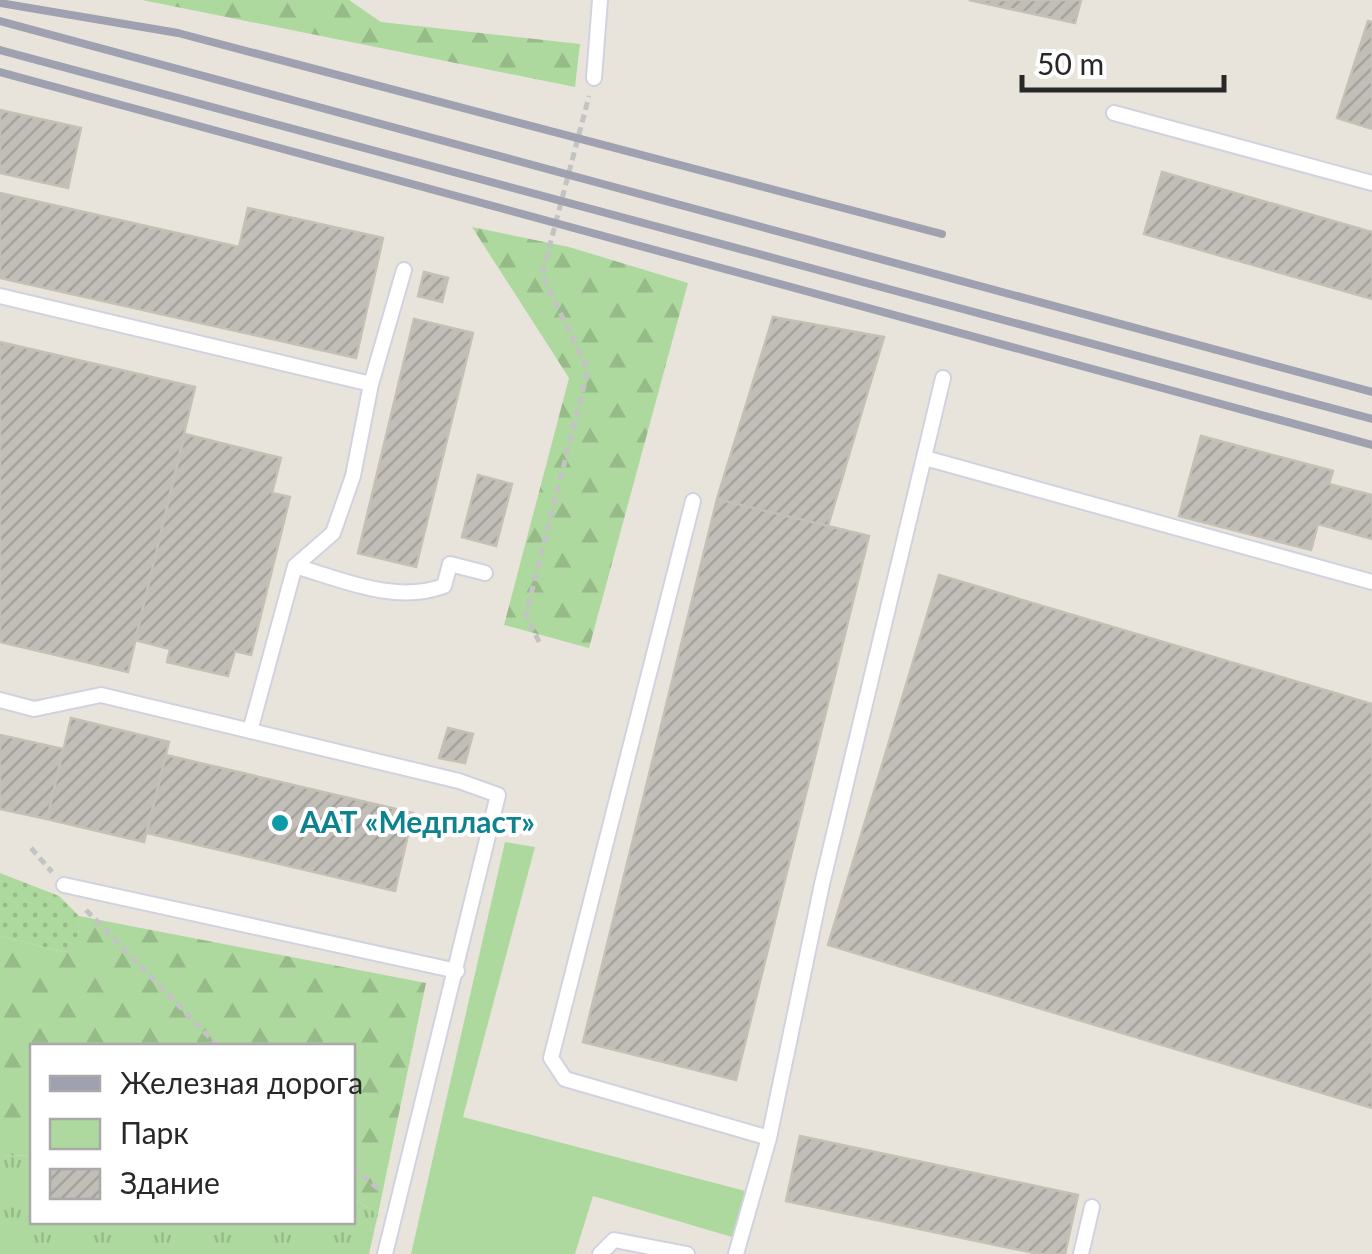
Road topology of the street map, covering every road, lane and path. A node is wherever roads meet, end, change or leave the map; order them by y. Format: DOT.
graph roads {
  1 [pos="600,0"];
  2 [pos="594,78"];
  3 [pos="1114,113"];
  4 [pos="1372,182"];
  5 [pos="404,270"];
  6 [pos="0,296"];
  7 [pos="943,378"];
  8 [pos="371,384"];
  9 [pos="925,458"];
  10 [pos="693,501"];
  11 [pos="295,566"];
  12 [pos="485,574"];
  13 [pos="1372,582"];
  14 [pos="539,642"];
  15 [pos="0,700"];
  16 [pos="250,731"];
  17 [pos="31,848"];
  18 [pos="64,885"];
  19 [pos="457,971"];
  20 [pos="216,1044"];
  21 [pos="769,1138"];
  22 [pos="1092,1207"];
  23 [pos="385,1254"];
  24 [pos="600,1254"];
  25 [pos="687,1254"];
  26 [pos="736,1254"];
  27 [pos="1081,1254"];
  1 -- 2 [label="lane"];
  2 -- 14 [label="path"];
  3 -- 4 [label="lane"];
  5 -- 8 [label="lane"];
  6 -- 8 [label="lane"];
  7 -- 9 [label="lane"];
  8 -- 11 [label="lane"];
  9 -- 13 [label="lane"];
  9 -- 21 [label="lane"];
  10 -- 21 [label="lane"];
  11 -- 12 [label="lane"];
  11 -- 16 [label="lane"];
  15 -- 16 [label="lane"];
  16 -- 19 [label="lane"];
  17 -- 18 [label="path"];
  18 -- 19 [label="lane"];
  18 -- 20 [label="path"];
  19 -- 23 [label="lane"];
  21 -- 26 [label="lane"];
  22 -- 27 [label="lane"];
  24 -- 25 [label="lane"];
}
